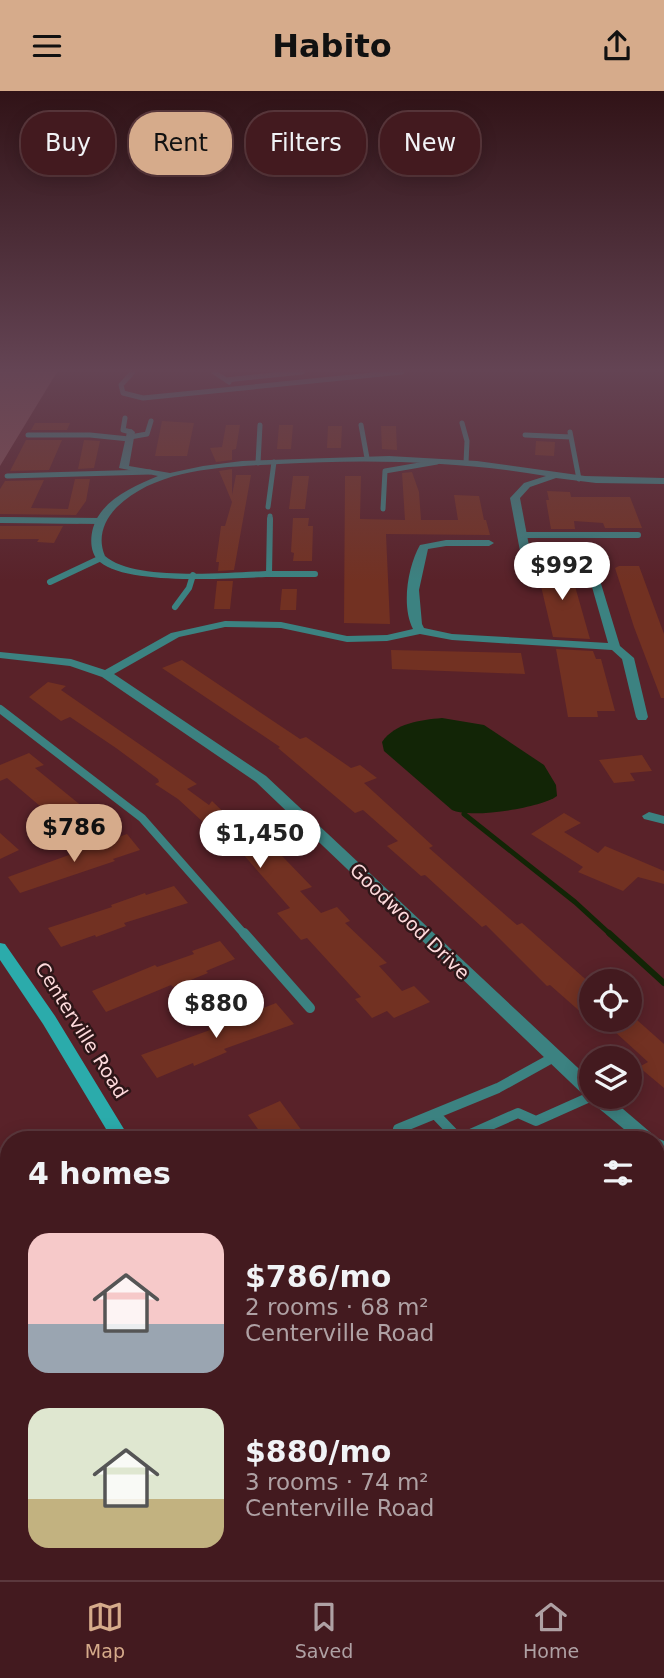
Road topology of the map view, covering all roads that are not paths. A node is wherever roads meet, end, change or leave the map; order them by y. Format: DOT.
graph roads {
  1 [pos="129,441"];
  2 [pos="259,441"];
  3 [pos="364,441"];
  4 [pos="467,441"];
  5 [pos="571,441"];
  6 [pos="367,458"];
  7 [pos="442,461"];
  8 [pos="274,462"];
  9 [pos="258,463"];
  10 [pos="466,463"];
  11 [pos="150,472"];
  12 [pos="168,475"];
  13 [pos="7,476"];
  14 [pos="577,479"];
  15 [pos="664,481"];
  16 [pos="268,507"];
  17 [pos="383,509"];
  18 [pos="270,516"];
  19 [pos="0,520"];
  20 [pos="103,521"];
  21 [pos="522,535"];
  22 [pos="638,535"];
  23 [pos="489,543"];
  24 [pos="525,551"];
  25 [pos="101,558"];
  26 [pos="591,566"];
  27 [pos="270,574"];
  28 [pos="315,574"];
  29 [pos="193,575"];
  30 [pos="50,582"];
  31 [pos="175,607"];
  32 [pos="420,631"];
  33 [pos="615,647"];
  34 [pos="0,655"];
  35 [pos="106,674"];
  36 [pos="0,709"];
  37 [pos="642,717"];
  38 [pos="0,948"];
  39 [pos="310,1008"];
  40 [pos="554,1057"];
  41 [pos="579,1081"];
  42 [pos="579,1100"];
  43 [pos="612,1109"];
  44 [pos="435,1114"];
  45 [pos="398,1129"];
  46 [pos="116,1131"];
  47 [pos="451,1131"];
  48 [pos="478,1131"];
  49 [pos="638,1131"];
  1 -- 11 [label="street"];
  2 -- 9 [label="lane"];
  3 -- 6 [label="lane"];
  4 -- 10 [label="lane"];
  5 -- 14 [label="lane"];
  6 -- 7 [label="street"];
  6 -- 8 [label="street"];
  7 -- 10 [label="street"];
  7 -- 17 [label="lane"];
  8 -- 9 [label="street"];
  8 -- 16 [label="lane"];
  9 -- 12 [label="street"];
  10 -- 14 [label="street"];
  11 -- 12 [label="street"];
  11 -- 13 [label="lane"];
  12 -- 20 [label="street"];
  14 -- 15 [label="street"];
  14 -- 21 [label="street"];
  18 -- 27 [label="lane"];
  19 -- 20 [label="lane"];
  20 -- 25 [label="street"];
  21 -- 22 [label="lane"];
  21 -- 24 [label="street"];
  23 -- 32 [label="street"];
  25 -- 29 [label="street"];
  25 -- 30 [label="lane"];
  26 -- 33 [label="street"];
  27 -- 28 [label="lane"];
  27 -- 29 [label="street"];
  29 -- 31 [label="lane"];
  32 -- 33 [label="street"];
  32 -- 35 [label="street"];
  33 -- 37 [label="street"];
  34 -- 35 [label="street, Goodwood Drive"];
  35 -- 40 [label="street, Goodwood Drive"];
  36 -- 39 [label="lane"];
  38 -- 46 [label="main road, Centerville Road"];
  40 -- 41 [label="street, Goodwood Drive"];
  40 -- 44 [label="lane"];
  42 -- 48 [label="lane"];
  43 -- 49 [label="street"];
  44 -- 45 [label="lane"];
  44 -- 47 [label="lane"];
}
